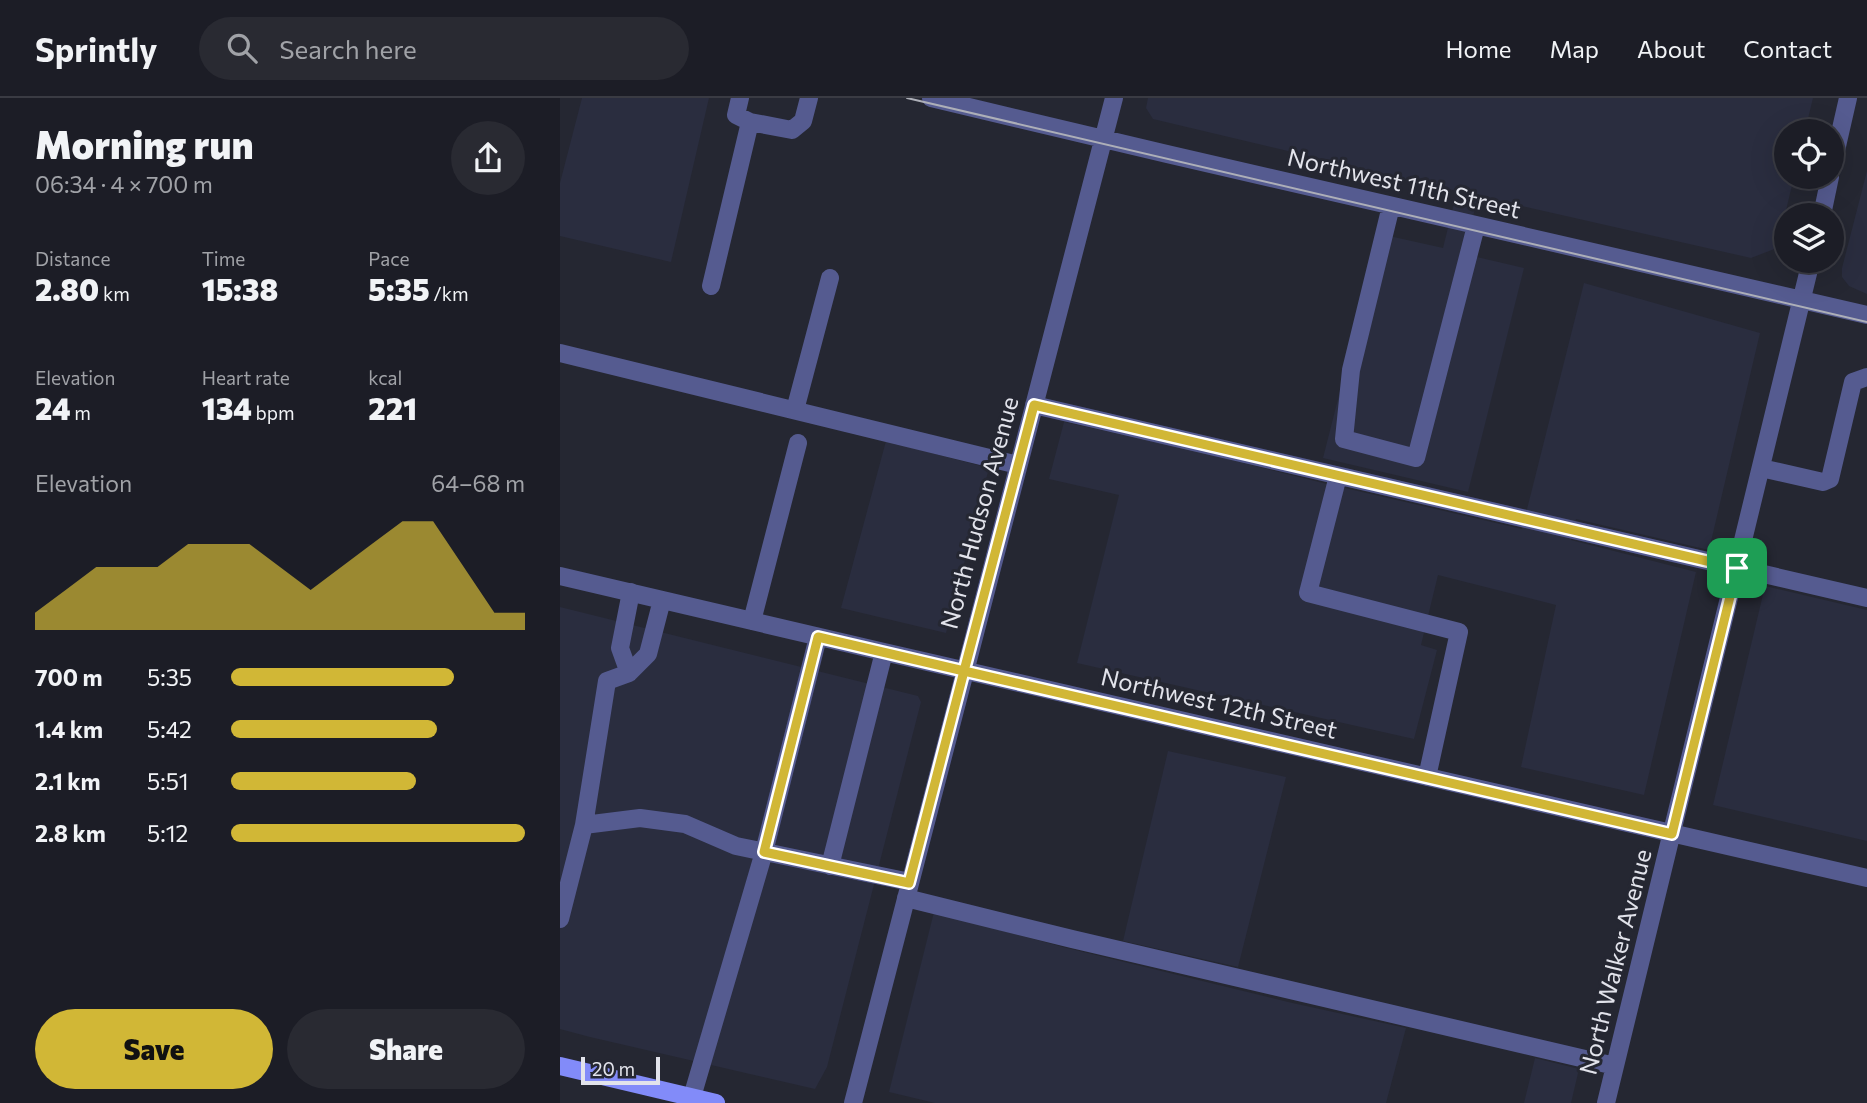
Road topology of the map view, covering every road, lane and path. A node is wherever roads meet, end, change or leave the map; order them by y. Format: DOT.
graph roads {
  1 [pos="740,98"];
  2 [pos="808,98"];
  3 [pos="931,98"];
  4 [pos="1114,98"];
  5 [pos="1848,98"];
  6 [pos="1843,119"];
  7 [pos="750,122"];
  8 [pos="1104,139"];
  9 [pos="1391,206"];
  10 [pos="1476,226"];
  11 [pos="1808,273"];
  12 [pos="830,278"];
  13 [pos="711,286"];
  14 [pos="1802,301"];
  15 [pos="1867,315"];
  16 [pos="560,353"];
  17 [pos="1867,377"];
  18 [pos="1034,405"];
  19 [pos="795,410"];
  20 [pos="798,443"];
  21 [pos="1018,465"];
  22 [pos="1761,468"];
  23 [pos="1338,476"];
  24 [pos="1737,568"];
  25 [pos="560,576"];
  26 [pos="631,592"];
  27 [pos="1867,598"];
  28 [pos="662,600"];
  29 [pos="752,621"];
  30 [pos="818,637"];
  31 [pos="884,652"];
  32 [pos="964,671"];
  33 [pos="629,673"];
  34 [pos="1427,777"];
  35 [pos="584,825"];
  36 [pos="1672,834"];
  37 [pos="764,852"];
  38 [pos="830,866"];
  39 [pos="1867,878"];
  40 [pos="908,890"];
  41 [pos="560,919"];
  42 [pos="560,1066"];
  43 [pos="1615,1066"];
  44 [pos="692,1097"];
  45 [pos="716,1103"];
  46 [pos="853,1103"];
  47 [pos="1606,1103"];
  1 -- 7 [label="street"];
  2 -- 7 [label="street"];
  3 -- 8 [label="street, Northwest 11th Street"];
  4 -- 8 [label="street, North Hudson Avenue"];
  5 -- 6 [label="street"];
  7 -- 13 [label="street"];
  8 -- 9 [label="street, Northwest 11th Street"];
  8 -- 18 [label="street, North Hudson Avenue"];
  9 -- 10 [label="street, Northwest 11th Street"];
  9 -- 10 [label="street"];
  10 -- 14 [label="street, Northwest 11th Street"];
  11 -- 14 [label="street, North Walker Avenue"];
  12 -- 19 [label="street"];
  14 -- 15 [label="street, Northwest 11th Street"];
  14 -- 22 [label="street, North Walker Avenue"];
  16 -- 19 [label="street"];
  17 -- 22 [label="street"];
  18 -- 21 [label="street, North Hudson Avenue"];
  18 -- 23 [label="street"];
  19 -- 21 [label="street"];
  20 -- 29 [label="street"];
  21 -- 32 [label="street, North Hudson Avenue"];
  22 -- 24 [label="street, North Walker Avenue"];
  23 -- 24 [label="street"];
  23 -- 34 [label="street"];
  24 -- 27 [label="street"];
  24 -- 36 [label="street, North Walker Avenue"];
  25 -- 26 [label="street, Northwest 12th Street"];
  26 -- 28 [label="street, Northwest 12th Street"];
  26 -- 33 [label="street"];
  28 -- 29 [label="street, Northwest 12th Street"];
  28 -- 33 [label="street"];
  29 -- 30 [label="street, Northwest 12th Street"];
  30 -- 31 [label="street, Northwest 12th Street"];
  30 -- 37 [label="street"];
  31 -- 32 [label="street, Northwest 12th Street"];
  31 -- 38 [label="street"];
  32 -- 34 [label="street, Northwest 12th Street"];
  32 -- 40 [label="street, North Hudson Avenue"];
  33 -- 35 [label="street"];
  34 -- 36 [label="street, Northwest 12th Street"];
  35 -- 37 [label="street"];
  35 -- 41 [label="street"];
  36 -- 39 [label="street, Northwest 12th Street"];
  36 -- 43 [label="street, North Walker Avenue"];
  37 -- 38 [label="street"];
  37 -- 44 [label="street"];
  38 -- 40 [label="street"];
  40 -- 43 [label="street"];
  40 -- 46 [label="street, North Hudson Avenue"];
  42 -- 44 [label="main road"];
  43 -- 47 [label="street, North Walker Avenue"];
  44 -- 45 [label="main road"];
}
